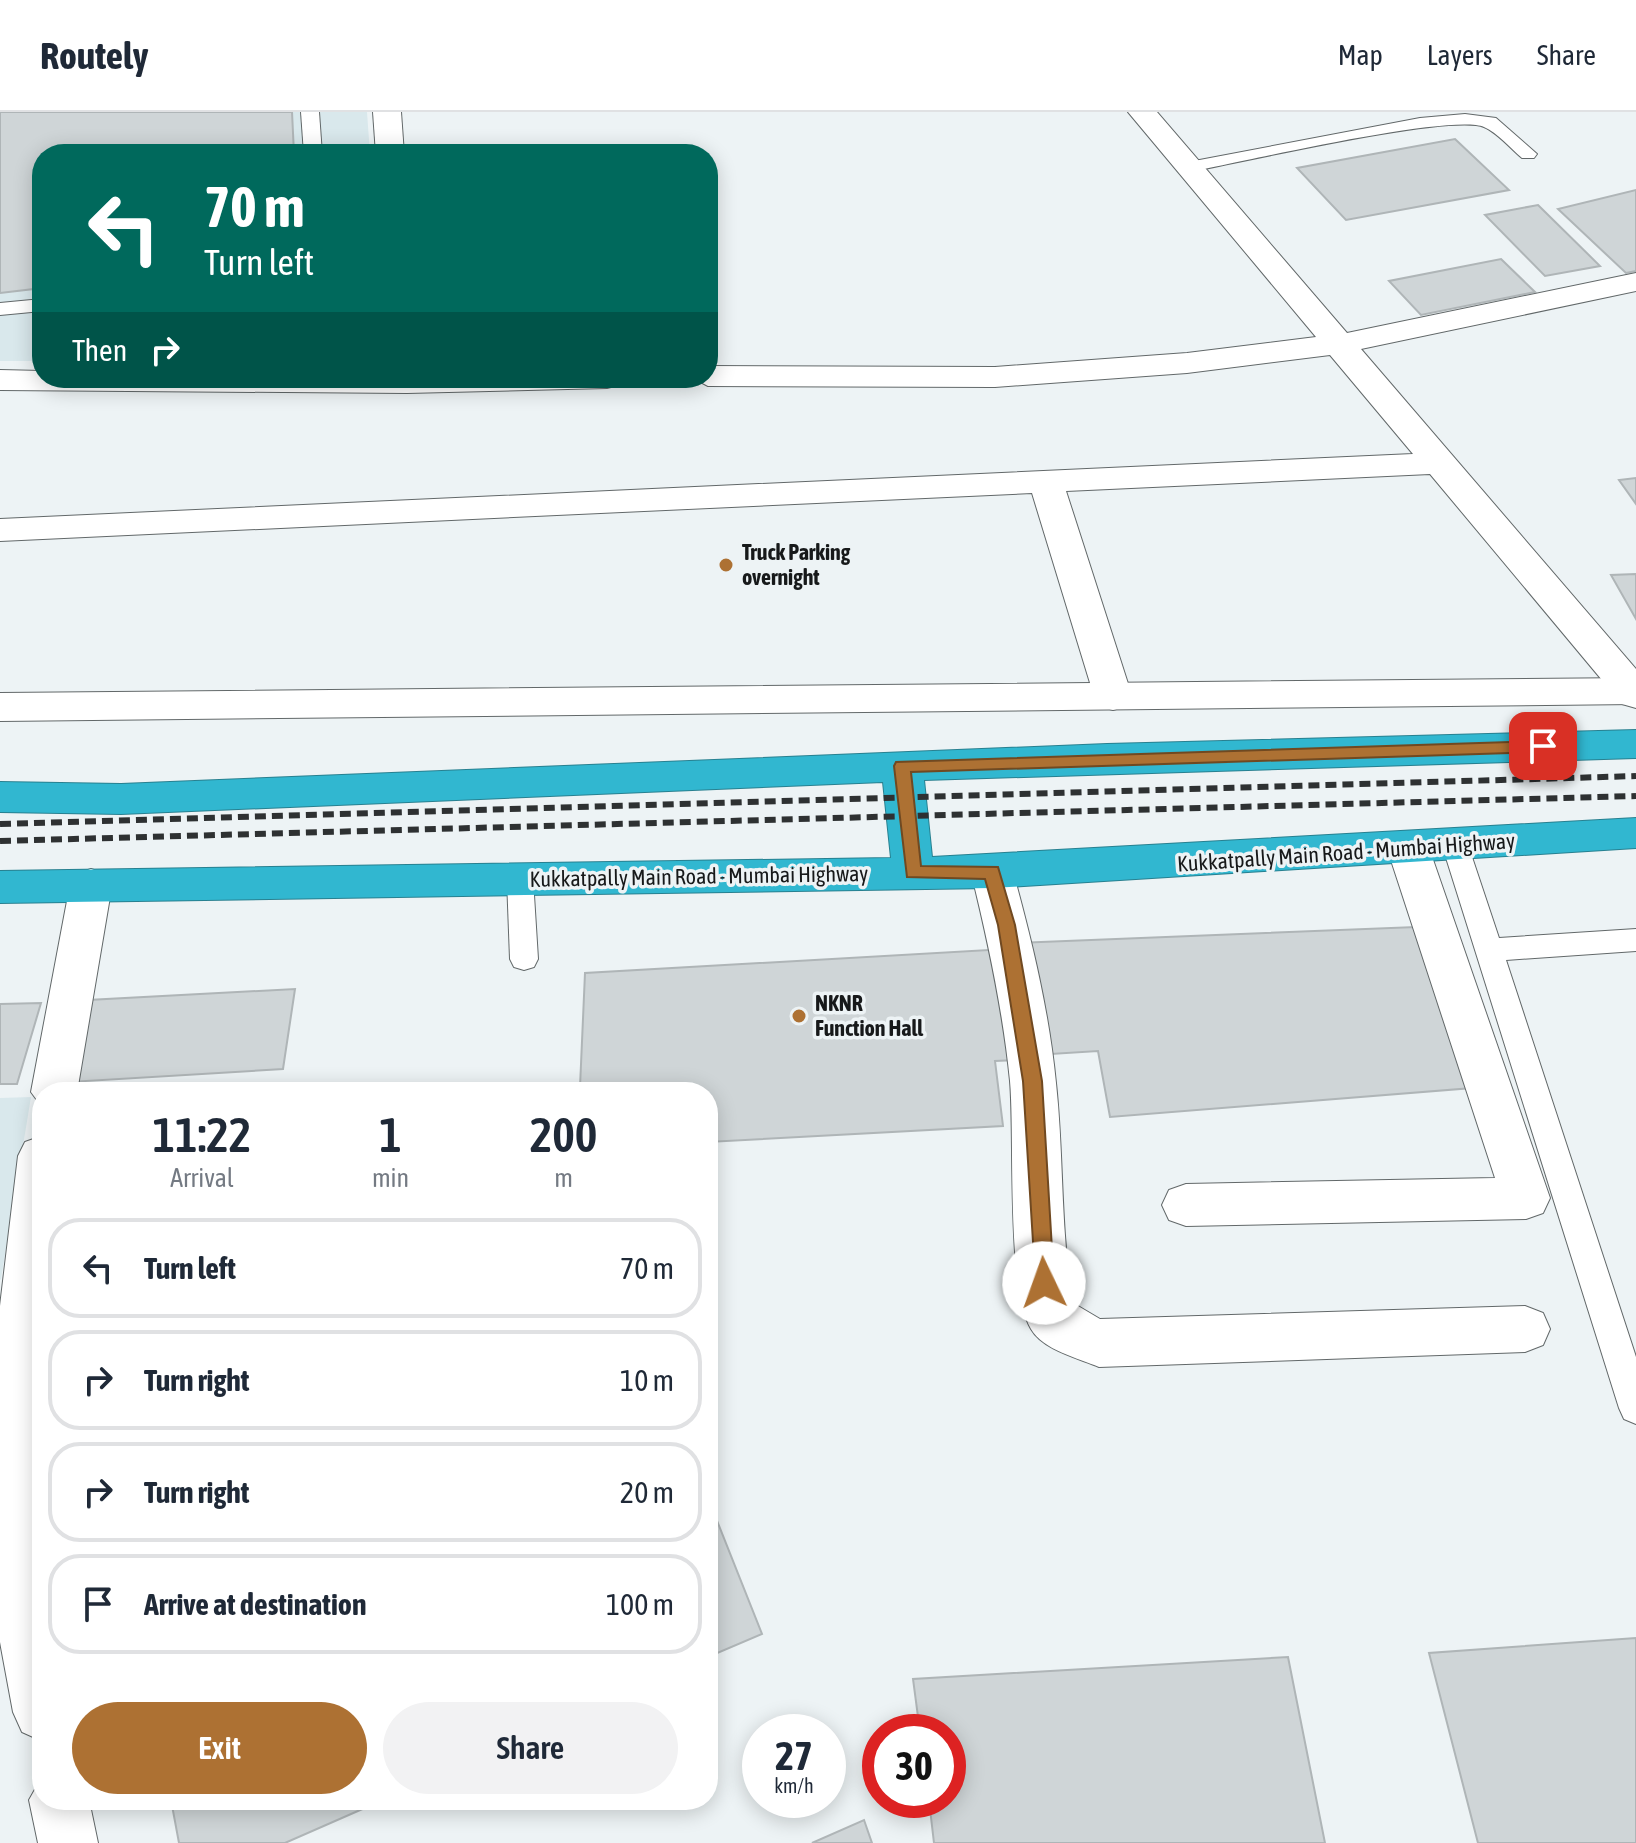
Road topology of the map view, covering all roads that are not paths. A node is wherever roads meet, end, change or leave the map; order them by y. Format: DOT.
graph roads {
  1 [pos="310,112"];
  2 [pos="387,112"];
  3 [pos="1142,112"];
  4 [pos="312,144"];
  5 [pos="389,144"];
  6 [pos="1528,154"];
  7 [pos="1189,167"];
  8 [pos="1636,282"];
  9 [pos="32,306"];
  10 [pos="0,309"];
  11 [pos="1339,344"];
  12 [pos="718,376"];
  13 [pos="0,380"];
  14 [pos="32,380"];
  15 [pos="1440,463"];
  16 [pos="1046,482"];
  17 [pos="0,530"];
  18 [pos="1635,692"];
  19 [pos="1113,696"];
  20 [pos="0,707"];
  21 [pos="1636,744"];
  22 [pos="902,766"];
  23 [pos="0,797"];
  24 [pos="1636,833"];
  25 [pos="1455,845"];
  26 [pos="1408,848"];
  27 [pos="992,872"];
  28 [pos="913,873"];
  29 [pos="520,879"];
  30 [pos="91,885"];
  31 [pos="0,887"];
  32 [pos="1636,940"];
  33 [pos="1488,950"];
  34 [pos="524,959"];
  35 [pos="56,1082"];
  36 [pos="1186,1205"];
  37 [pos="32,1245"];
  38 [pos="1525,1329"];
  39 [pos="1636,1408"];
  40 [pos="32,1657"];
  41 [pos="61,1810"];
  42 [pos="68,1843"];
  1 -- 4 [label="lane"];
  2 -- 5 [label="street"];
  3 -- 7 [label="street"];
  6 -- 7 [label="lane"];
  7 -- 11 [label="street"];
  8 -- 11 [label="street"];
  9 -- 10 [label="lane"];
  11 -- 12 [label="street"];
  11 -- 15 [label="street"];
  13 -- 14 [label="street"];
  15 -- 16 [label="street"];
  15 -- 18 [label="street"];
  16 -- 17 [label="street"];
  16 -- 19 [label="street"];
  18 -- 19 [label="street"];
  19 -- 20 [label="street"];
  21 -- 22 [label="highway"];
  22 -- 23 [label="highway"];
  22 -- 28 [label="highway"];
  24 -- 25 [label="highway, Kukkatpally Main Road - Mumbai Highway"];
  25 -- 26 [label="highway, Kukkatpally Main Road - Mumbai Highway"];
  25 -- 33 [label="lane"];
  26 -- 27 [label="highway, Kukkatpally Main Road - Mumbai Highway"];
  26 -- 36 [label="street"];
  27 -- 28 [label="highway, Kukkatpally Main Road - Mumbai Highway"];
  27 -- 38 [label="street"];
  28 -- 29 [label="highway, Kukkatpally Main Road - Mumbai Highway"];
  29 -- 30 [label="highway, Kukkatpally Main Road - Mumbai Highway"];
  29 -- 34 [label="lane"];
  30 -- 31 [label="highway, Kukkatpally Main Road - Mumbai Highway"];
  30 -- 35 [label="street"];
  32 -- 33 [label="lane"];
  33 -- 39 [label="lane"];
  37 -- 40 [label="street"];
  41 -- 42 [label="street"];
}
